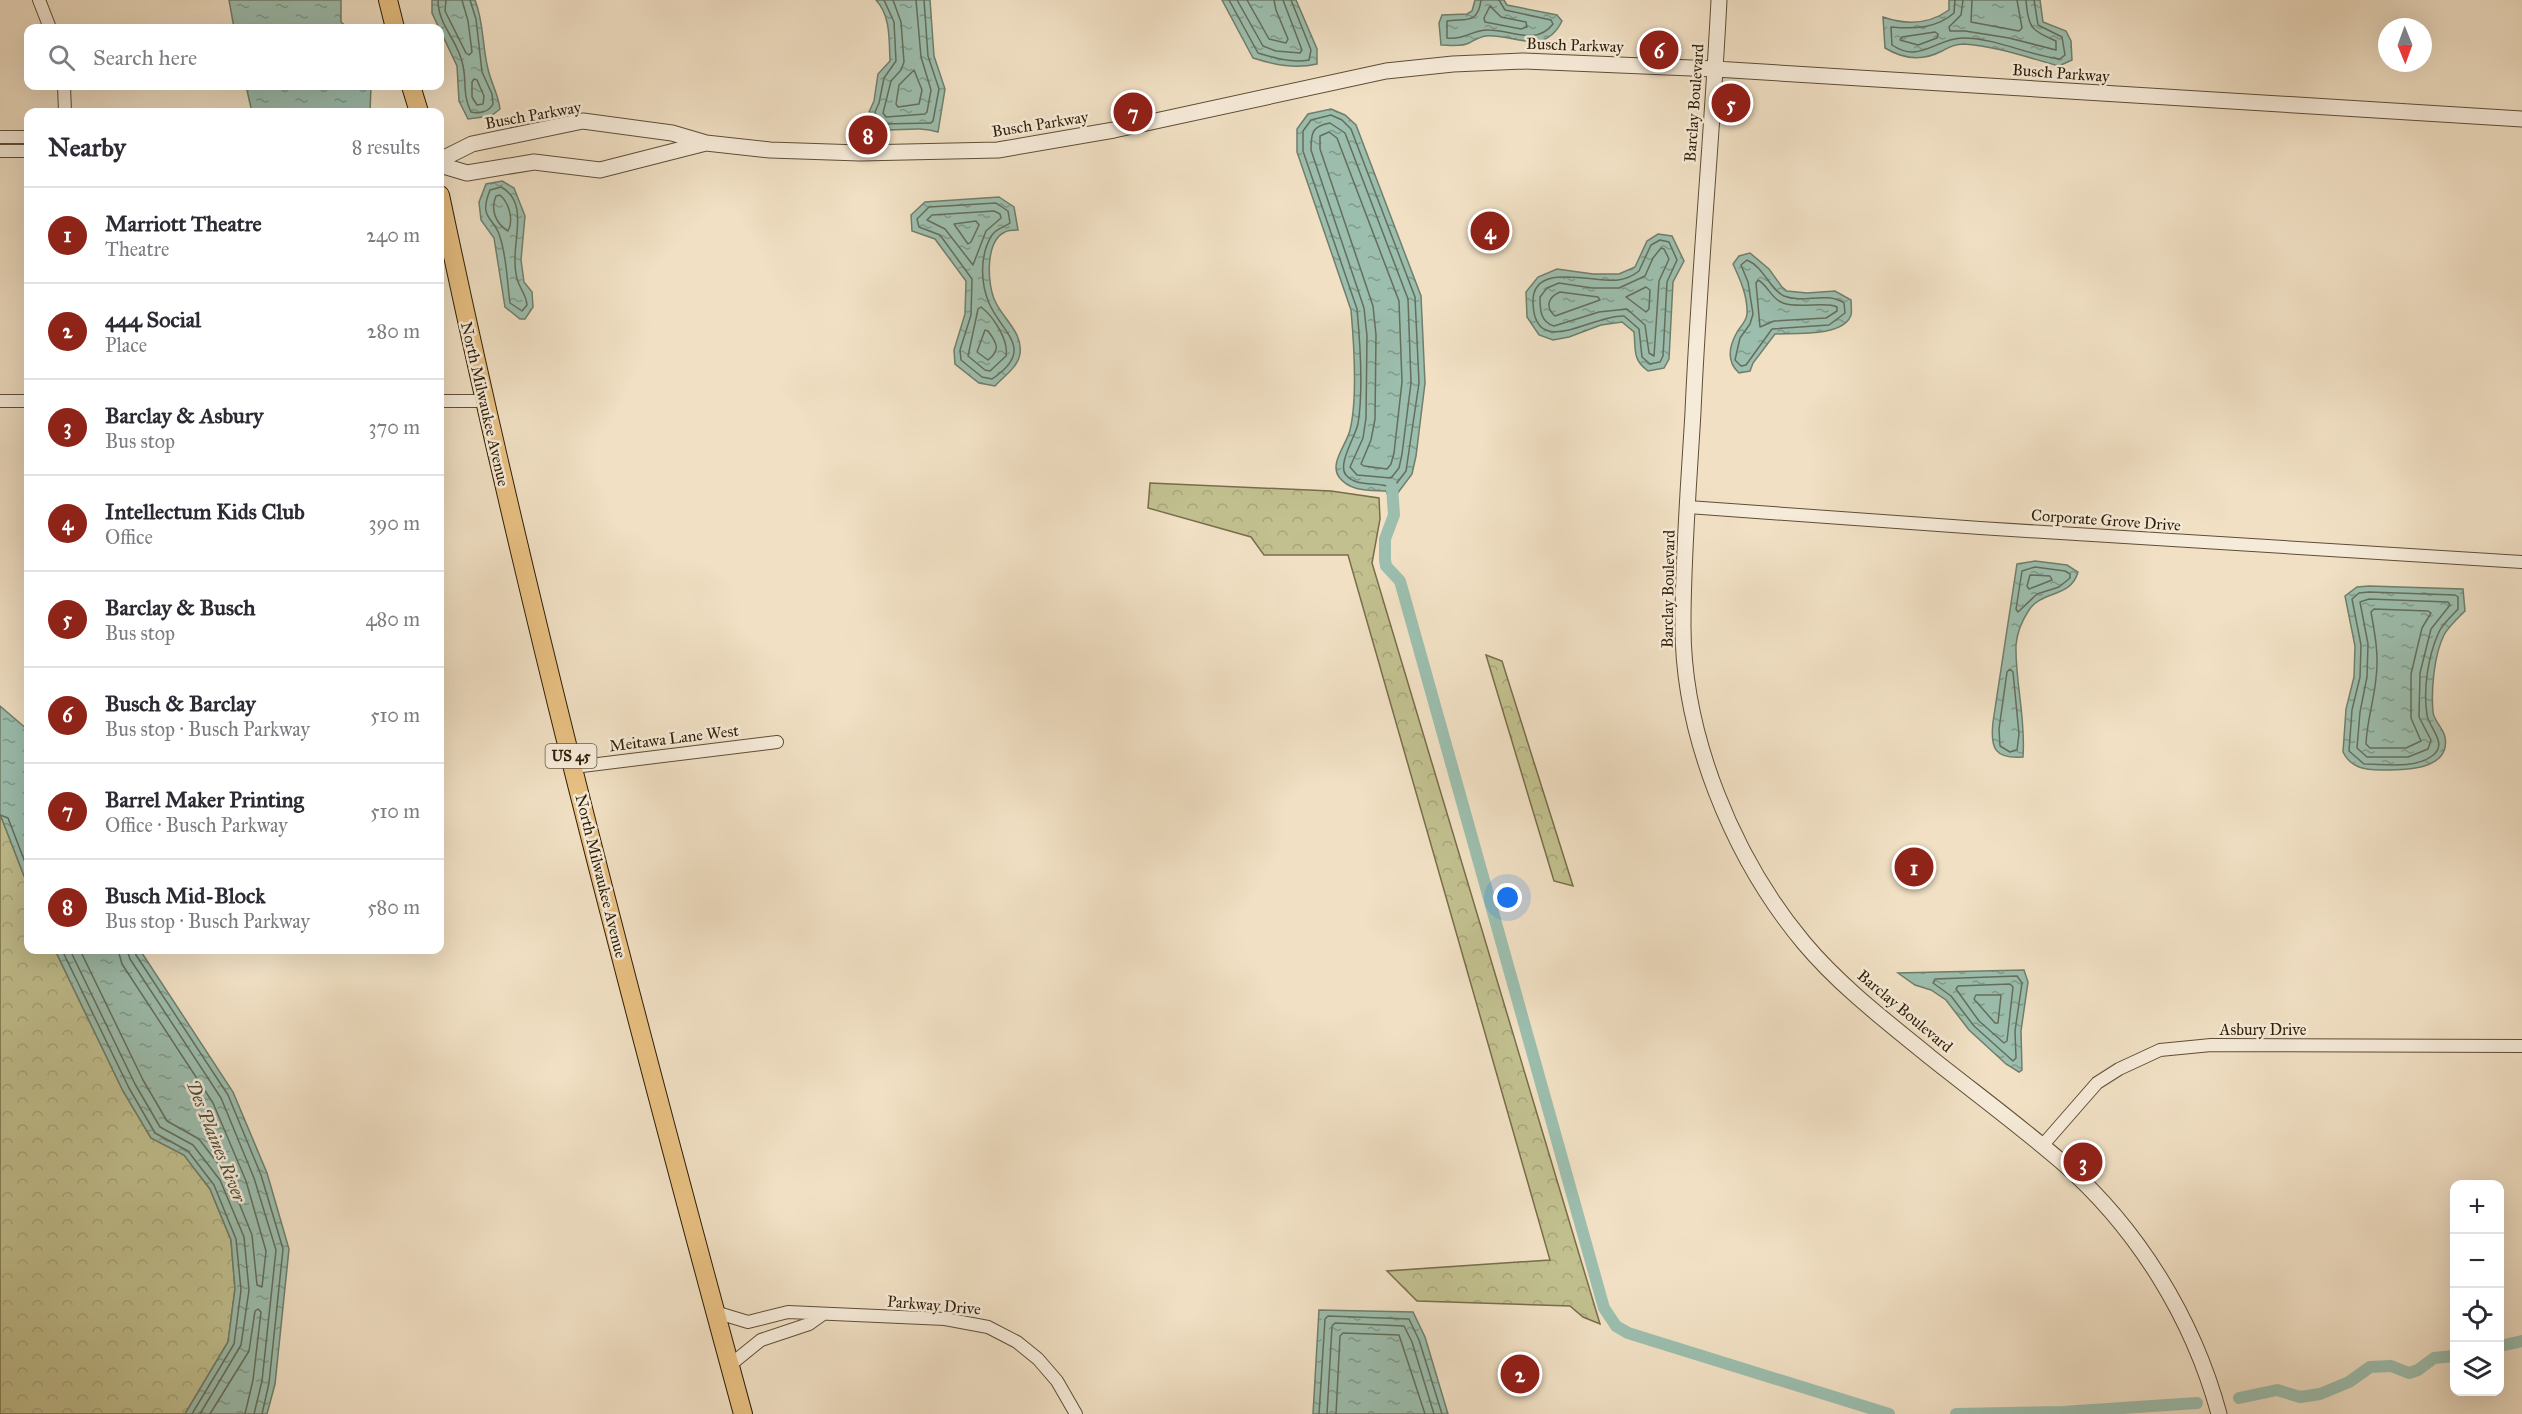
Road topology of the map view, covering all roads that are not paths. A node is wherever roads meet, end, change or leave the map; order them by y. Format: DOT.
graph roads {
  1 [pos="39,0"];
  2 [pos="388,0"];
  3 [pos="1719,0"];
  4 [pos="48,24"];
  5 [pos="394,24"];
  6 [pos="1715,69"];
  7 [pos="64,90"];
  8 [pos="412,90"];
  9 [pos="65,108"];
  10 [pos="417,108"];
  11 [pos="2522,119"];
  12 [pos="0,137"];
  13 [pos="24,137"];
  14 [pos="706,143"];
  15 [pos="0,151"];
  16 [pos="24,151"];
  17 [pos="444,158"];
  18 [pos="444,166"];
  19 [pos="444,214"];
  20 [pos="0,400"];
  21 [pos="24,401"];
  22 [pos="444,401"];
  23 [pos="483,401"];
  24 [pos="1688,507"];
  25 [pos="2522,562"];
  26 [pos="777,742"];
  27 [pos="574,767"];
  28 [pos="2522,1046"];
  29 [pos="2042,1146"];
  30 [pos="715,1312"];
  31 [pos="823,1314"];
  32 [pos="730,1365"];
  33 [pos="743,1414"];
  34 [pos="1076,1414"];
  35 [pos="2219,1414"];
  1 -- 4 [label="street"];
  2 -- 5 [label="main road"];
  3 -- 6 [label="street, Barclay Boulevard"];
  6 -- 11 [label="street, Busch Parkway"];
  6 -- 14 [label="street, Busch Parkway"];
  6 -- 24 [label="street, Barclay Boulevard"];
  7 -- 9 [label="street"];
  8 -- 10 [label="main road"];
  12 -- 13 [label="street"];
  14 -- 17 [label="street, Busch Parkway"];
  14 -- 18 [label="street, Busch Parkway"];
  15 -- 16 [label="street"];
  19 -- 23 [label="main road, North Milwaukee Avenue / US 45"];
  20 -- 21 [label="street"];
  22 -- 23 [label="street"];
  23 -- 27 [label="main road, North Milwaukee Avenue / US 45"];
  24 -- 25 [label="street, Corporate Grove Drive"];
  24 -- 29 [label="street, Barclay Boulevard"];
  26 -- 27 [label="street, Meitawa Lane West"];
  27 -- 30 [label="main road, North Milwaukee Avenue / US 45"];
  28 -- 29 [label="street, Asbury Drive"];
  29 -- 35 [label="street, Barclay Boulevard"];
  30 -- 31 [label="street, Parkway Drive"];
  30 -- 32 [label="main road, North Milwaukee Avenue / US 45"];
  31 -- 32 [label="street"];
  31 -- 34 [label="street, Parkway Drive"];
  32 -- 33 [label="main road, North Milwaukee Avenue / US 45"];
}
